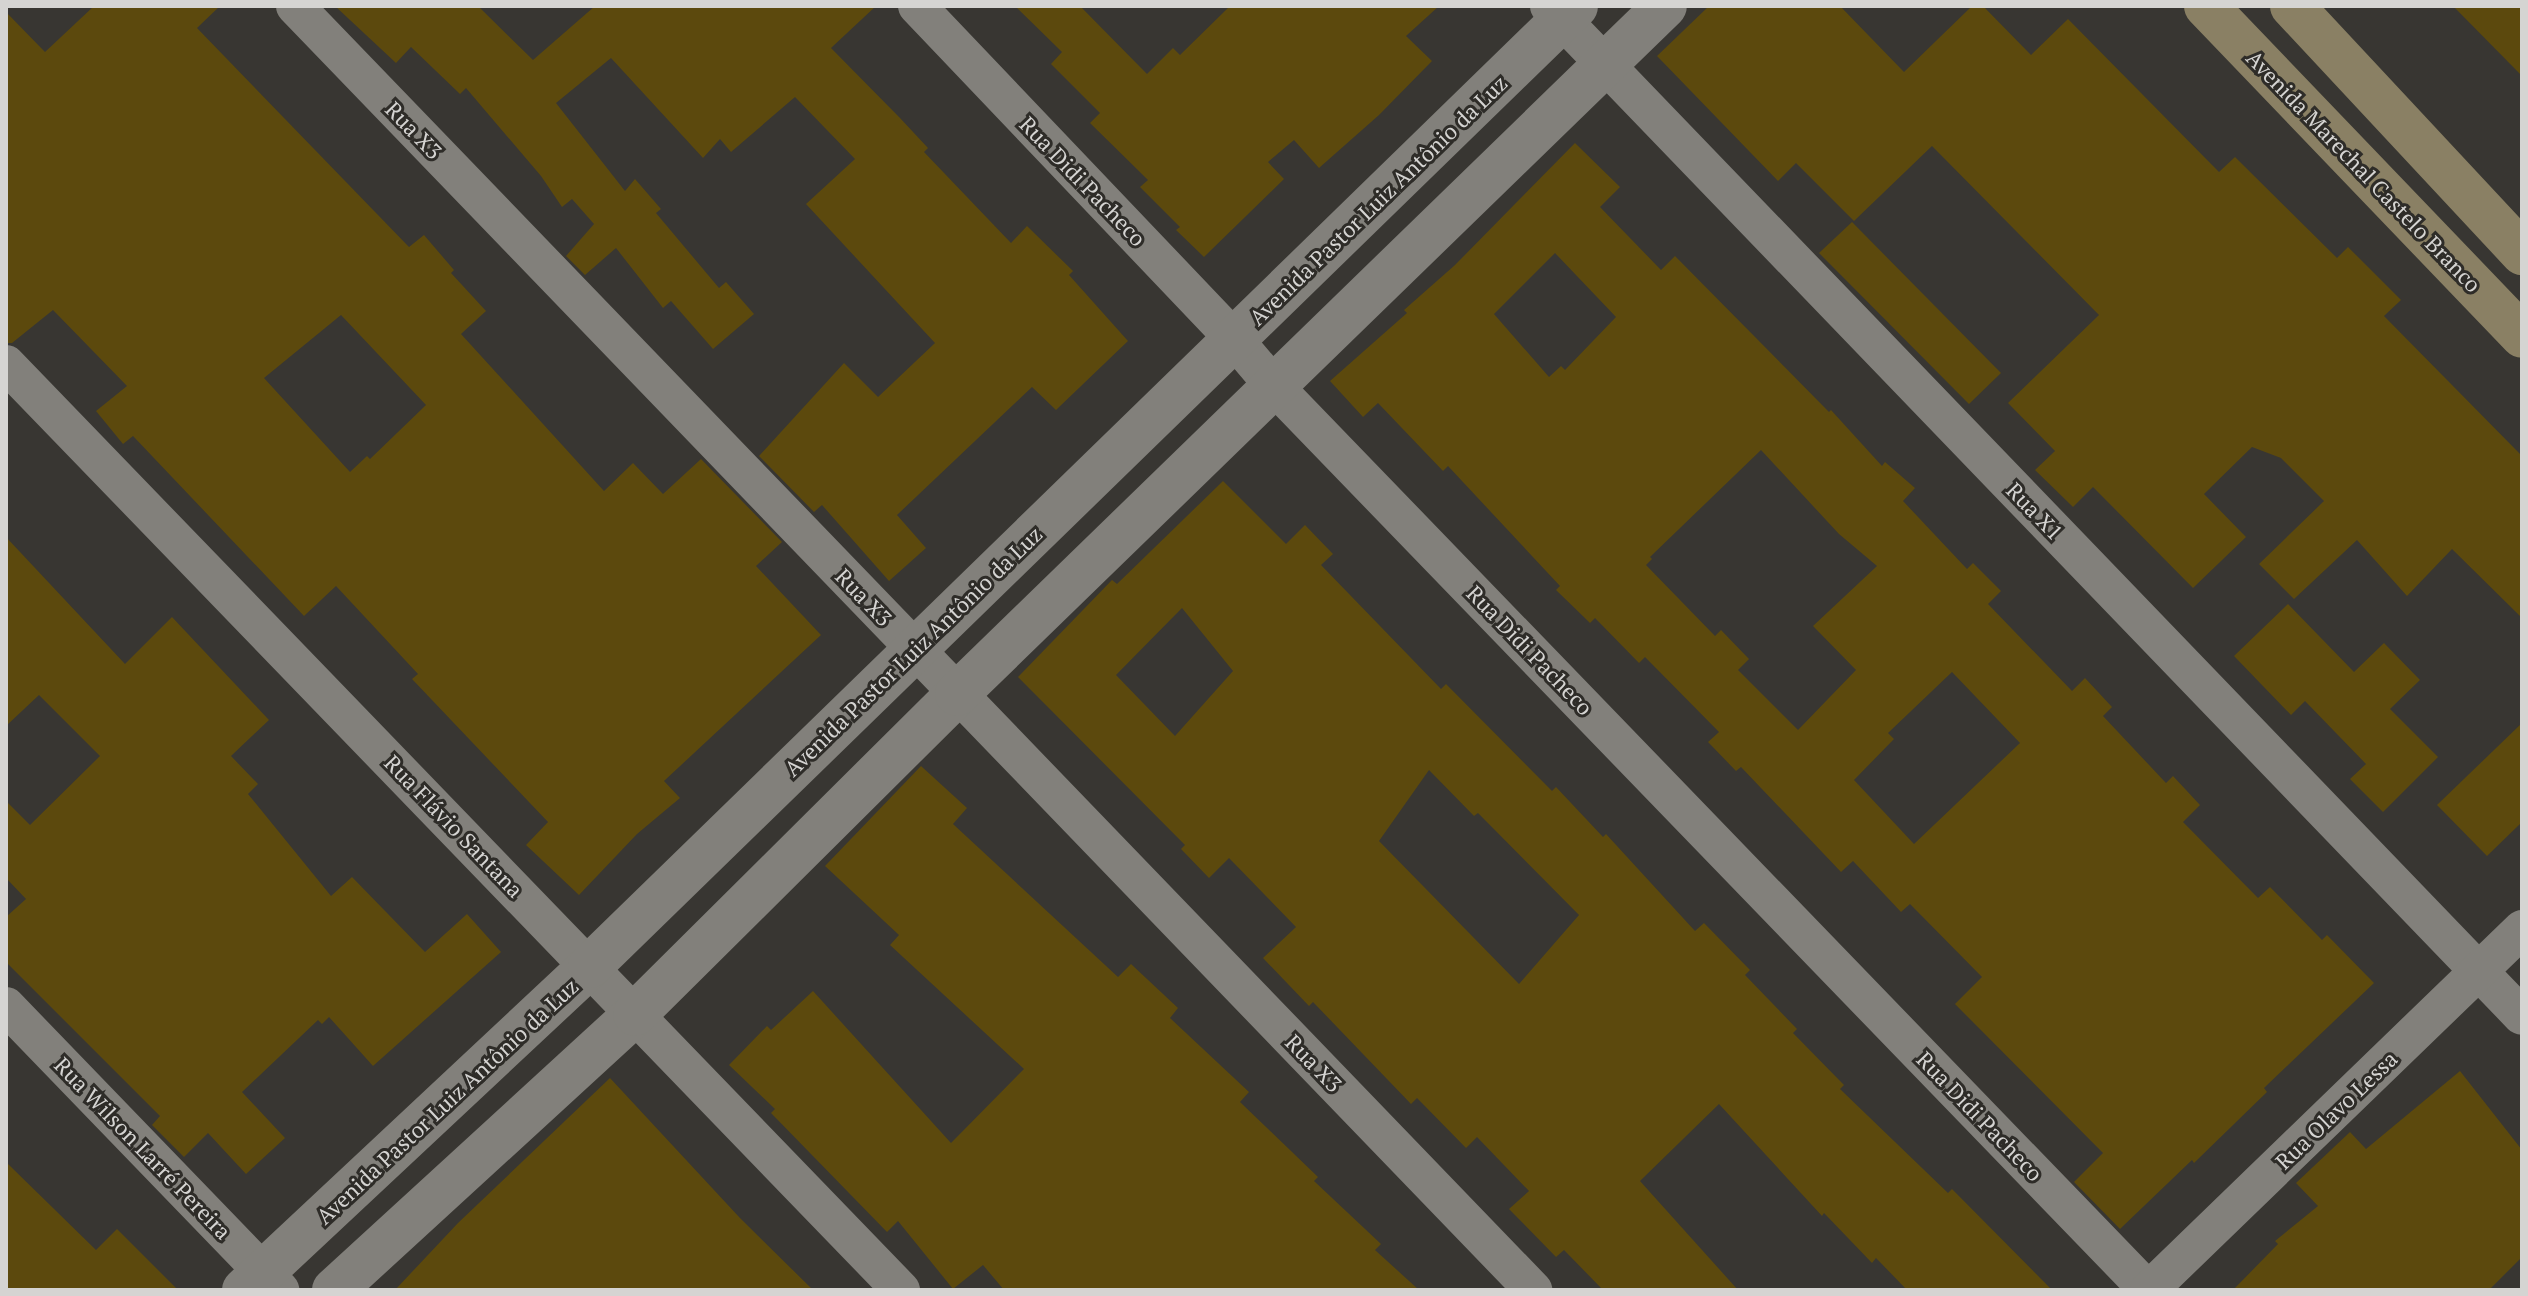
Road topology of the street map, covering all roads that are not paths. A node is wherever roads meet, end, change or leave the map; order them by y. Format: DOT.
graph roads {
  1 [pos="295,6"];
  2 [pos="917,6"];
  3 [pos="1665,6"];
  4 [pos="2206,6"];
  5 [pos="2292,6"];
  6 [pos="1563,11"];
  7 [pos="1605,66"];
  8 [pos="2522,253"];
  9 [pos="2522,336"];
  10 [pos="1234,339"];
  11 [pos="6,364"];
  12 [pos="1273,385"];
  13 [pos="915,649"];
  14 [pos="957,694"];
  15 [pos="2522,929"];
  16 [pos="590,966"];
  17 [pos="2479,971"];
  18 [pos="6,1006"];
  19 [pos="635,1014"];
  20 [pos="2522,1016"];
  21 [pos="262,1284"];
  22 [pos="334,1290"];
  23 [pos="901,1290"];
  24 [pos="1533,1290"];
  25 [pos="2148,1290"];
  1 -- 13 [label="street, Rua X3"];
  2 -- 10 [label="street, Rua Didi Pacheco"];
  3 -- 7 [label="street"];
  4 -- 9 [label="main road, Avenida Marechal Castelo Branco"];
  5 -- 8 [label="main road"];
  6 -- 7 [label="street, Rua X1"];
  6 -- 10 [label="street, Avenida Pastor Luiz Antônio da Luz"];
  7 -- 12 [label="street"];
  7 -- 17 [label="street, Rua X1"];
  10 -- 12 [label="street, Rua Didi Pacheco"];
  10 -- 13 [label="street, Avenida Pastor Luiz Antônio da Luz"];
  11 -- 16 [label="street, Rua Flávio Santana"];
  12 -- 14 [label="street"];
  12 -- 25 [label="street, Rua Didi Pacheco"];
  13 -- 14 [label="street, Rua X3"];
  13 -- 16 [label="street, Avenida Pastor Luiz Antônio da Luz"];
  14 -- 19 [label="street"];
  14 -- 24 [label="street, Rua X3"];
  15 -- 17 [label="street, Rua Olavo Lessa"];
  16 -- 19 [label="street, Rua Flávio Santana"];
  16 -- 21 [label="street, Avenida Pastor Luiz Antônio da Luz"];
  17 -- 20 [label="street, Rua X1"];
  17 -- 25 [label="street, Rua Olavo Lessa"];
  18 -- 21 [label="street, Rua Wilson Larré Pereira"];
  19 -- 22 [label="street"];
  19 -- 23 [label="street, Rua Flávio Santana"];
}
